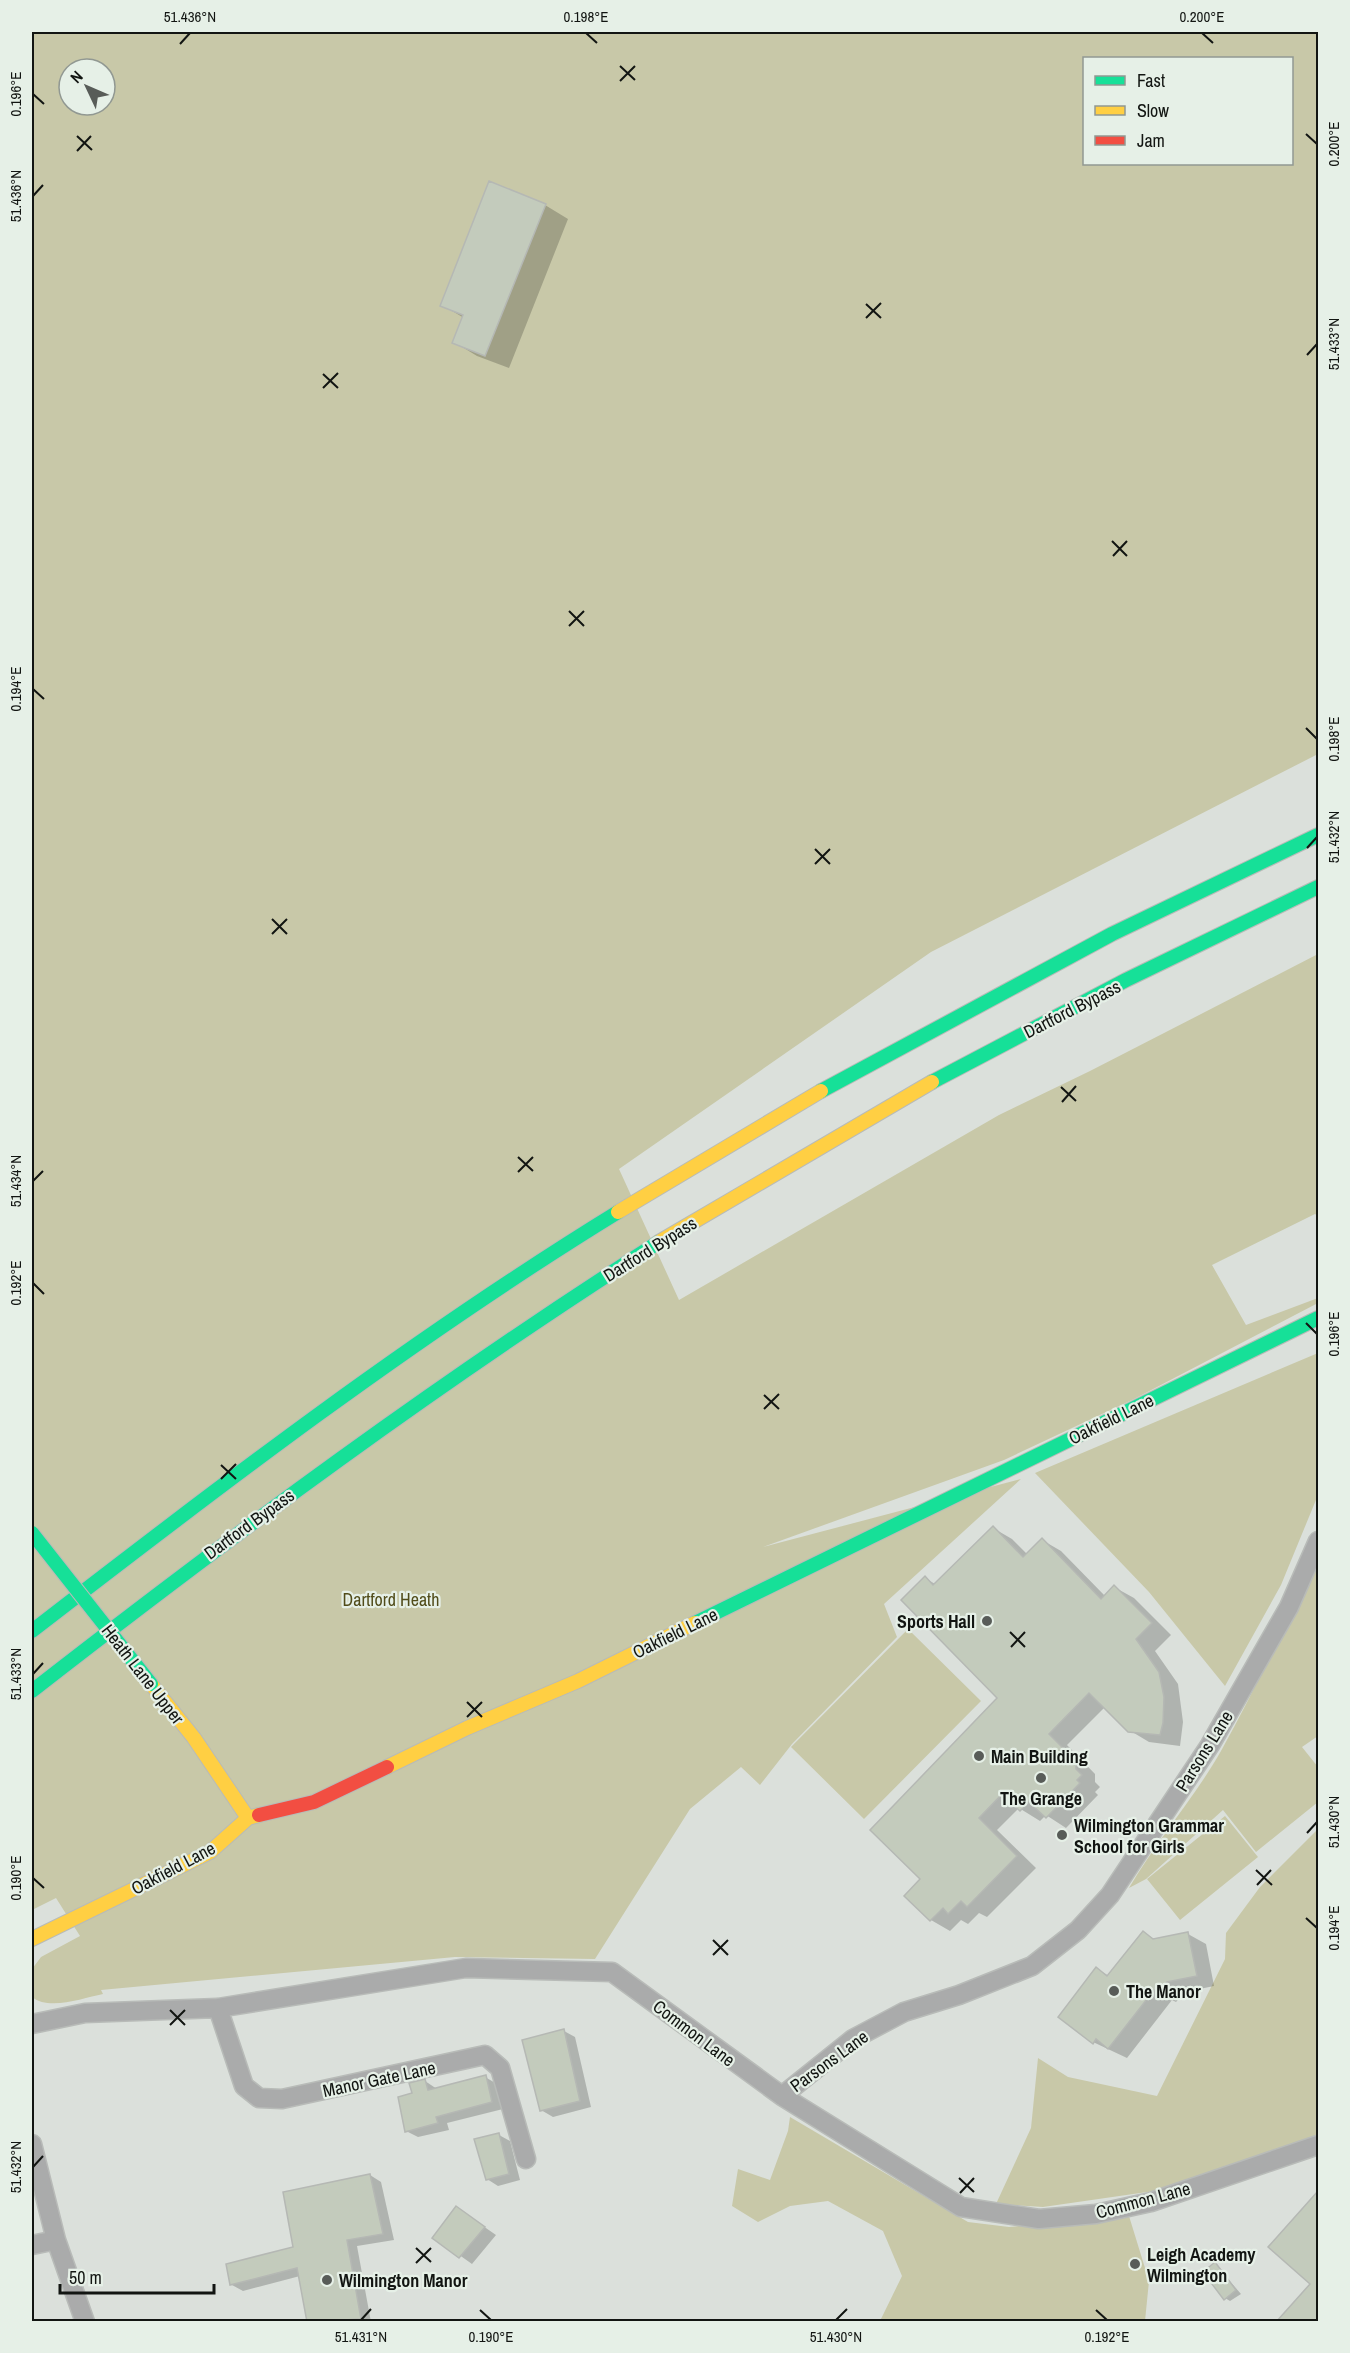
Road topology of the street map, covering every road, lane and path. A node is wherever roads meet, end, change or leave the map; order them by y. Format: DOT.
graph roads {
  1 [pos="1318,834"];
  2 [pos="1318,887"];
  3 [pos="1318,1318"];
  4 [pos="32,1533"];
  5 [pos="1318,1541"];
  6 [pos="32,1631"];
  7 [pos="32,1691"];
  8 [pos="249,1818"];
  9 [pos="32,1939"];
  10 [pos="218,2008"];
  11 [pos="32,2024"];
  12 [pos="782,2096"];
  13 [pos="32,2144"];
  14 [pos="1318,2145"];
  15 [pos="526,2159"];
  16 [pos="56,2240"];
  17 [pos="32,2246"];
  18 [pos="85,2322"];
  1 -- 6 [label="main road"];
  2 -- 7 [label="main road, Dartford Bypass"];
  3 -- 8 [label="main road, Oakfield Lane"];
  4 -- 8 [label="main road, Heath Lane Upper, bridge"];
  5 -- 12 [label="street, Parsons Lane"];
  8 -- 9 [label="main road, Oakfield Lane"];
  10 -- 11 [label="street, Common Lane"];
  10 -- 12 [label="street, Common Lane"];
  10 -- 15 [label="street, Manor Gate Lane"];
  12 -- 14 [label="street, Common Lane"];
  13 -- 16 [label="street"];
  16 -- 17 [label="street"];
  16 -- 18 [label="street"];
}
